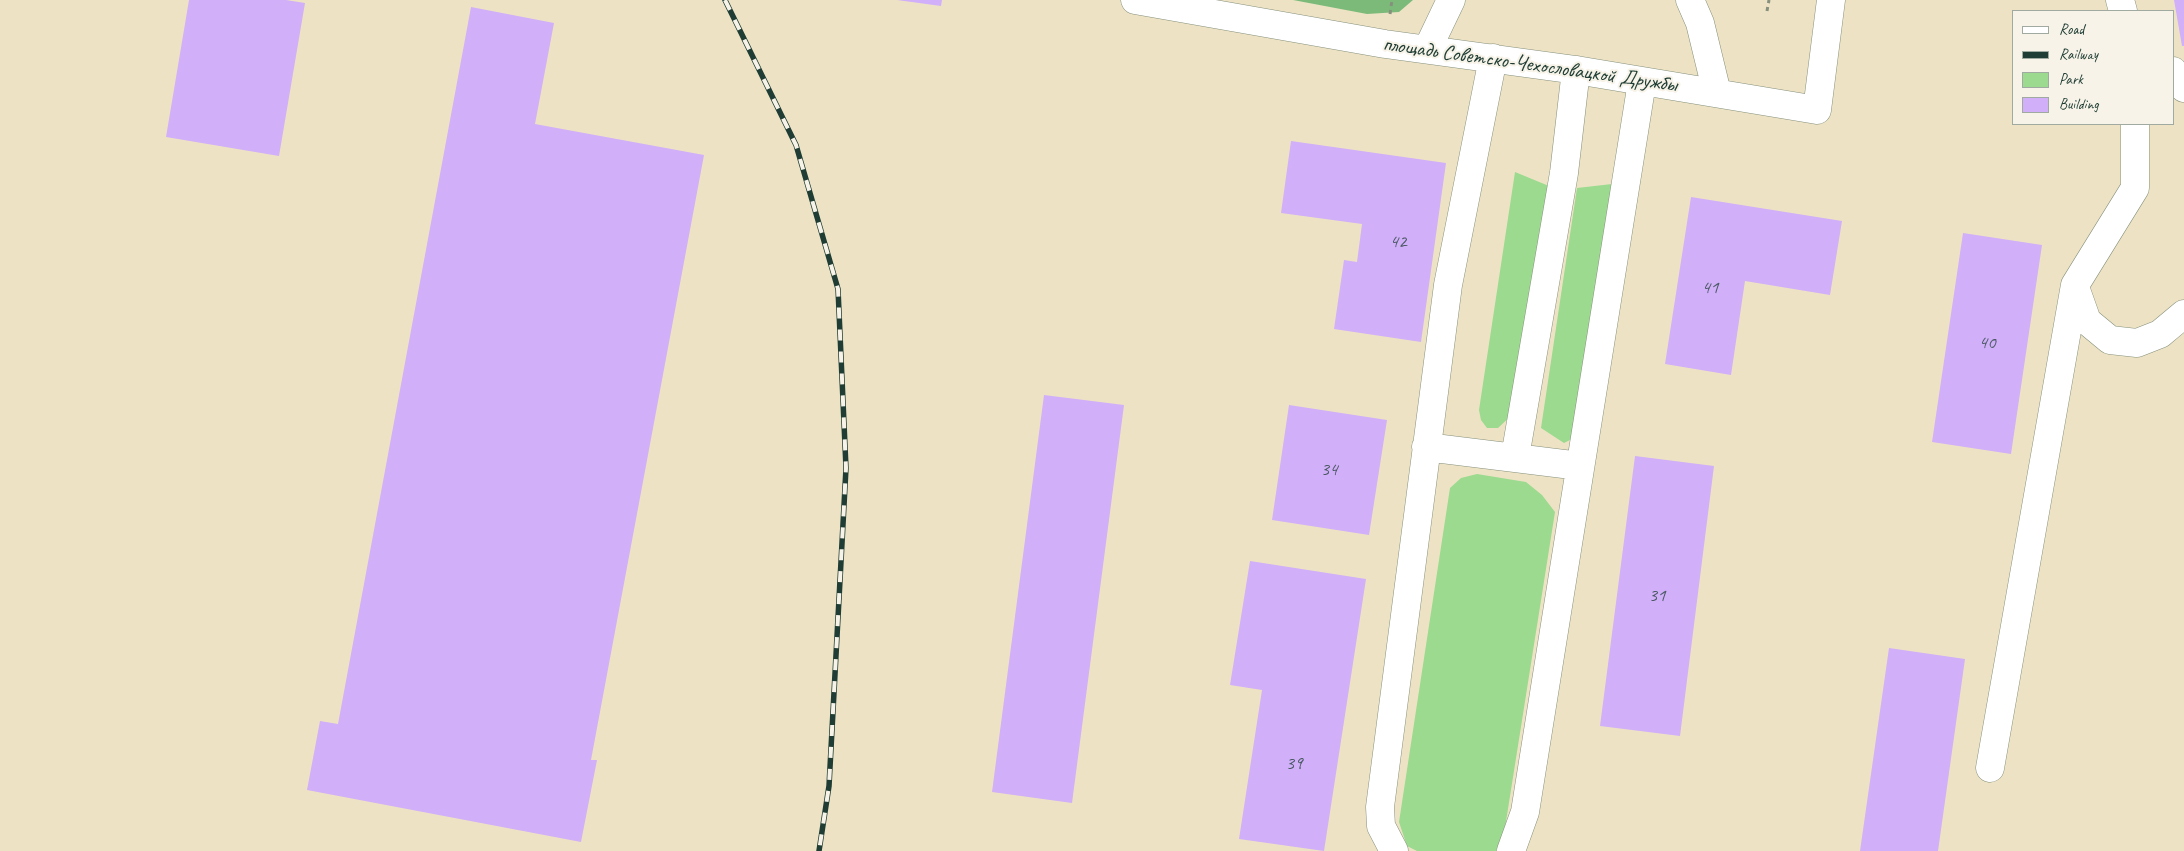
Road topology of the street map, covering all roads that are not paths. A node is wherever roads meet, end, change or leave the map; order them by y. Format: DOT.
graph roads {
  1 [pos="1134,0"];
  2 [pos="1452,0"];
  3 [pos="1690,0"];
  4 [pos="1831,0"];
  5 [pos="1428,48"];
  6 [pos="1493,58"];
  7 [pos="1576,70"];
  8 [pos="2174,73"];
  9 [pos="1642,82"];
  10 [pos="2184,88"];
  11 [pos="1717,93"];
  12 [pos="2135,125"];
  13 [pos="2075,286"];
  14 [pos="2184,314"];
  15 [pos="1426,447"];
  16 [pos="1515,457"];
  17 [pos="1580,466"];
  18 [pos="1990,768"];
  19 [pos="1394,851"];
  20 [pos="1510,851"];
  1 -- 5 [label="lane, площадь Советско-Чехословацкой Дружбы"];
  2 -- 5 [label="lane"];
  3 -- 11 [label="lane"];
  4 -- 11 [label="lane, площадь Советско-Чехословацкой Дружбы"];
  5 -- 6 [label="lane, площадь Советско-Чехословацкой Дружбы"];
  6 -- 7 [label="lane, площадь Советско-Чехословацкой Дружбы"];
  6 -- 15 [label="lane"];
  7 -- 9 [label="lane, площадь Советско-Чехословацкой Дружбы"];
  7 -- 16 [label="lane"];
  8 -- 10 [label="lane"];
  9 -- 11 [label="lane, площадь Советско-Чехословацкой Дружбы"];
  9 -- 17 [label="lane"];
  12 -- 13 [label="lane"];
  13 -- 14 [label="lane"];
  13 -- 18 [label="lane"];
  15 -- 16 [label="lane"];
  15 -- 19 [label="lane"];
  16 -- 17 [label="lane"];
  17 -- 20 [label="lane"];
}
